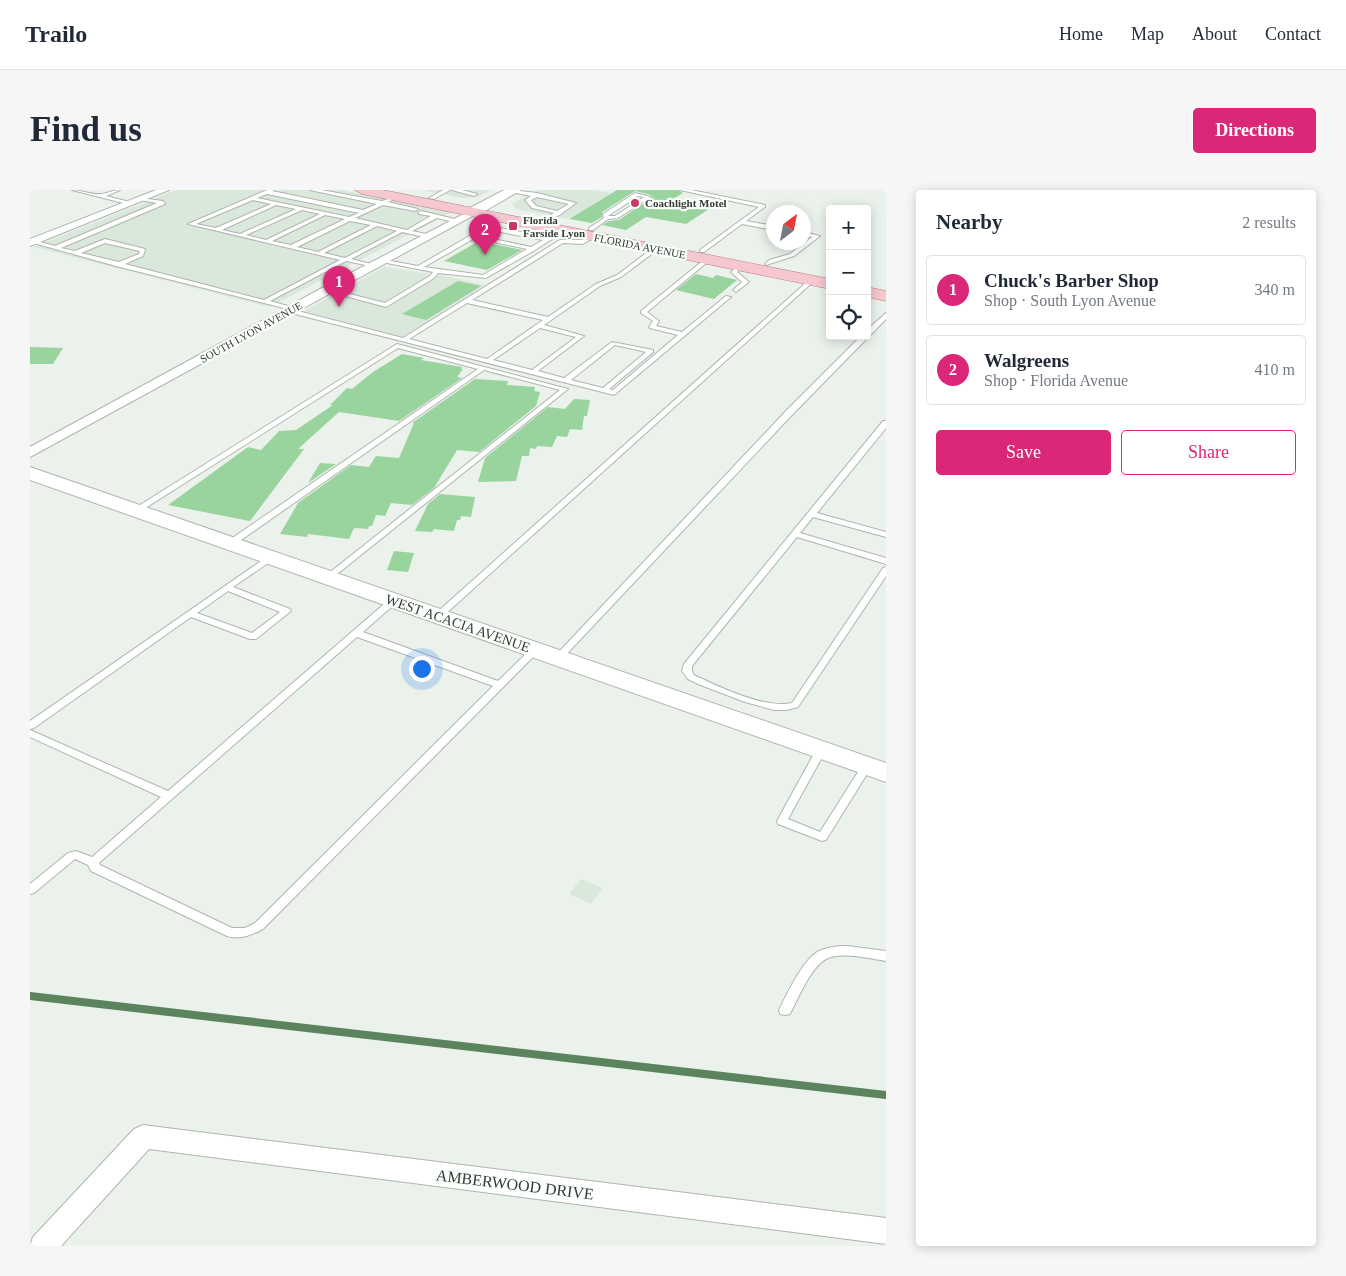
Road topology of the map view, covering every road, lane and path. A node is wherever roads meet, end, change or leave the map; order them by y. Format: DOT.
graph roads {
  1 [pos="74,190"];
  2 [pos="117,190"];
  3 [pos="164,190"];
  4 [pos="313,190"];
  5 [pos="362,190"];
  6 [pos="447,190"];
  7 [pos="454,190"];
  8 [pos="514,190"];
  9 [pos="683,190"];
  10 [pos="269,191"];
  11 [pos="474,194"];
  12 [pos="537,195"];
  13 [pos="100,196"];
  14 [pos="395,197"];
  15 [pos="252,198"];
  16 [pos="432,198"];
  17 [pos="142,199"];
  18 [pos="131,203"];
  19 [pos="276,203"];
  20 [pos="382,203"];
  21 [pos="301,208"];
  22 [pos="413,210"];
  23 [pos="477,210"];
  24 [pos="364,212"];
  25 [pos="423,212"];
  26 [pos="324,214"];
  27 [pos="447,214"];
  28 [pos="553,217"];
  29 [pos="608,218"];
  30 [pos="350,219"];
  31 [pos="741,222"];
  32 [pos="376,225"];
  33 [pos="419,226"];
  34 [pos="766,227"];
  35 [pos="217,230"];
  36 [pos="563,230"];
  37 [pos="405,231"];
  38 [pos="434,233"];
  39 [pos="592,233"];
  40 [pos="242,235"];
  41 [pos="811,235"];
  42 [pos="473,236"];
  43 [pos="548,239"];
  44 [pos="267,241"];
  45 [pos="811,241"];
  46 [pos="32,242"];
  47 [pos="292,247"];
  48 [pos="55,248"];
  49 [pos="533,249"];
  50 [pos="654,249"];
  51 [pos="799,250"];
  52 [pos="75,253"];
  53 [pos="320,254"];
  54 [pos="705,255"];
  55 [pos="346,259"];
  56 [pos="378,263"];
  57 [pos="768,264"];
  58 [pos="118,265"];
  59 [pos="739,266"];
  60 [pos="418,268"];
  61 [pos="437,271"];
  62 [pos="826,275"];
  63 [pos="811,280"];
  64 [pos="826,281"];
  65 [pos="826,282"];
  66 [pos="871,285"];
  67 [pos="886,289"];
  68 [pos="326,290"];
  69 [pos="736,290"];
  70 [pos="871,290"];
  71 [pos="871,291"];
  72 [pos="886,296"];
  73 [pos="728,297"];
  74 [pos="467,301"];
  75 [pos="264,302"];
  76 [pos="291,310"];
  77 [pos="886,315"];
  78 [pos="548,319"];
  79 [pos="539,326"];
  80 [pos="871,330"];
  81 [pos="683,334"];
  82 [pos="404,340"];
  83 [pos="861,340"];
  84 [pos="485,365"];
  85 [pos="533,372"];
  86 [pos="566,380"];
  87 [pos="604,390"];
  88 [pos="886,423"];
  89 [pos="30,453"];
  90 [pos="30,472"];
  91 [pos="136,510"];
  92 [pos="812,514"];
  93 [pos="795,534"];
  94 [pos="886,535"];
  95 [pos="231,543"];
  96 [pos="271,557"];
  97 [pos="886,561"];
  98 [pos="886,570"];
  99 [pos="328,577"];
  100 [pos="227,588"];
  101 [pos="394,600"];
  102 [pos="191,614"];
  103 [pos="438,616"];
  104 [pos="356,633"];
  105 [pos="535,650"];
  106 [pos="558,658"];
  107 [pos="500,685"];
  108 [pos="30,726"];
  109 [pos="30,733"];
  110 [pos="821,750"];
  111 [pos="876,769"];
  112 [pos="169,796"];
  113 [pos="94,862"];
  114 [pos="30,890"];
  115 [pos="886,956"];
  116 [pos="785,1010"];
  117 [pos="143,1137"];
  118 [pos="886,1230"];
  119 [pos="43,1246"];
  1 -- 13 [label="lane"];
  2 -- 13 [label="lane"];
  3 -- 17 [label="street"];
  4 -- 20 [label="lane"];
  5 -- 14 [label="main road, FLORIDA AVENUE"];
  6 -- 16 [label="lane"];
  7 -- 11 [label="lane"];
  8 -- 12 [label="lane"];
  8 -- 23 [label="street"];
  9 -- 31 [label="lane"];
  10 -- 15 [label="lane"];
  10 -- 24 [label="lane"];
  12 -- 28 [label="lane"];
  12 -- 28 [label="lane"];
  13 -- 18 [label="lane"];
  14 -- 16 [label="main road, FLORIDA AVENUE"];
  14 -- 20 [label="lane"];
  14 -- 22 [label="lane"];
  14 -- 27 [label="main road, FLORIDA AVENUE"];
  15 -- 19 [label="lane"];
  15 -- 35 [label="lane"];
  16 -- 23 [label="main road, FLORIDA AVENUE"];
  17 -- 18 [label="street"];
  17 -- 48 [label="lane"];
  18 -- 46 [label="street"];
  19 -- 21 [label="lane"];
  19 -- 35 [label="lane"];
  20 -- 24 [label="lane"];
  21 -- 26 [label="lane"];
  21 -- 40 [label="lane"];
  23 -- 27 [label="main road, FLORIDA AVENUE"];
  23 -- 28 [label="main road, FLORIDA AVENUE"];
  23 -- 36 [label="main road, FLORIDA AVENUE"];
  24 -- 30 [label="lane"];
  25 -- 27 [label="lane"];
  26 -- 30 [label="lane"];
  26 -- 44 [label="lane"];
  27 -- 33 [label="lane"];
  27 -- 38 [label="street, SOUTH LYON AVENUE"];
  28 -- 39 [label="main road, FLORIDA AVENUE"];
  29 -- 29 [label="lane"];
  29 -- 39 [label="lane"];
  30 -- 32 [label="lane"];
  30 -- 47 [label="lane"];
  31 -- 34 [label="lane"];
  31 -- 54 [label="lane"];
  32 -- 37 [label="lane"];
  32 -- 53 [label="lane"];
  33 -- 37 [label="lane"];
  33 -- 38 [label="lane"];
  35 -- 40 [label="lane"];
  36 -- 39 [label="main road, FLORIDA AVENUE"];
  36 -- 43 [label="lane"];
  37 -- 38 [label="lane"];
  37 -- 55 [label="lane"];
  38 -- 56 [label="street, SOUTH LYON AVENUE"];
  39 -- 50 [label="main road, FLORIDA AVENUE"];
  39 -- 54 [label="main road, FLORIDA AVENUE"];
  39 -- 74 [label="lane"];
  40 -- 44 [label="lane"];
  41 -- 45 [label="lane"];
  42 -- 43 [label="lane"];
  42 -- 49 [label="lane"];
  42 -- 60 [label="lane"];
  43 -- 49 [label="lane"];
  44 -- 47 [label="lane"];
  46 -- 48 [label="lane"];
  47 -- 53 [label="lane"];
  48 -- 52 [label="lane"];
  49 -- 61 [label="lane"];
  50 -- 54 [label="main road, FLORIDA AVENUE"];
  50 -- 78 [label="lane"];
  51 -- 57 [label="lane"];
  52 -- 58 [label="lane"];
  52 -- 58 [label="lane"];
  53 -- 55 [label="lane"];
  54 -- 57 [label="main road, FLORIDA AVENUE"];
  54 -- 59 [label="main road, FLORIDA AVENUE"];
  54 -- 64 [label="main road"];
  54 -- 81 [label="lane"];
  55 -- 56 [label="lane"];
  55 -- 75 [label="lane"];
  56 -- 60 [label="lane"];
  56 -- 68 [label="street, SOUTH LYON AVENUE"];
  57 -- 62 [label="main road, FLORIDA AVENUE"];
  58 -- 75 [label="lane"];
  59 -- 63 [label="main road, FLORIDA AVENUE"];
  59 -- 69 [label="lane"];
  60 -- 61 [label="lane"];
  61 -- 68 [label="lane"];
  63 -- 65 [label="main road, FLORIDA AVENUE"];
  63 -- 103 [label="lane"];
  66 -- 67 [label="main road"];
  67 -- 70 [label="main road"];
  68 -- 76 [label="street, SOUTH LYON AVENUE"];
  71 -- 72 [label="main road"];
  73 -- 81 [label="lane"];
  74 -- 78 [label="lane"];
  74 -- 82 [label="lane"];
  75 -- 76 [label="lane"];
  76 -- 82 [label="lane"];
  76 -- 89 [label="street, SOUTH LYON AVENUE"];
  77 -- 80 [label="lane"];
  78 -- 79 [label="lane"];
  79 -- 84 [label="lane"];
  79 -- 85 [label="lane"];
  81 -- 87 [label="lane"];
  82 -- 84 [label="lane"];
  83 -- 106 [label="lane"];
  84 -- 85 [label="lane"];
  84 -- 91 [label="lane"];
  84 -- 95 [label="lane"];
  84 -- 99 [label="lane"];
  85 -- 86 [label="lane"];
  86 -- 87 [label="lane"];
  86 -- 87 [label="lane"];
  88 -- 92 [label="lane"];
  90 -- 91 [label="street, WEST ACACIA AVENUE"];
  91 -- 95 [label="street, WEST ACACIA AVENUE"];
  92 -- 93 [label="lane"];
  92 -- 94 [label="lane"];
  93 -- 97 [label="lane"];
  93 -- 98 [label="lane"];
  95 -- 96 [label="street, WEST ACACIA AVENUE"];
  96 -- 99 [label="street, WEST ACACIA AVENUE"];
  96 -- 100 [label="lane"];
  99 -- 101 [label="street, WEST ACACIA AVENUE"];
  100 -- 102 [label="lane"];
  100 -- 102 [label="lane"];
  101 -- 103 [label="street, WEST ACACIA AVENUE"];
  101 -- 104 [label="lane"];
  102 -- 108 [label="lane"];
  103 -- 105 [label="street, WEST ACACIA AVENUE"];
  104 -- 107 [label="lane"];
  104 -- 112 [label="lane"];
  105 -- 106 [label="street, WEST ACACIA AVENUE"];
  105 -- 107 [label="lane"];
  106 -- 110 [label="street, WEST ACACIA AVENUE"];
  107 -- 113 [label="lane"];
  109 -- 112 [label="lane"];
  110 -- 111 [label="street, WEST ACACIA AVENUE"];
  110 -- 111 [label="lane"];
  112 -- 113 [label="lane"];
  113 -- 114 [label="lane"];
  115 -- 116 [label="lane"];
  117 -- 118 [label="street, AMBERWOOD DRIVE"];
  117 -- 119 [label="street"];
}
